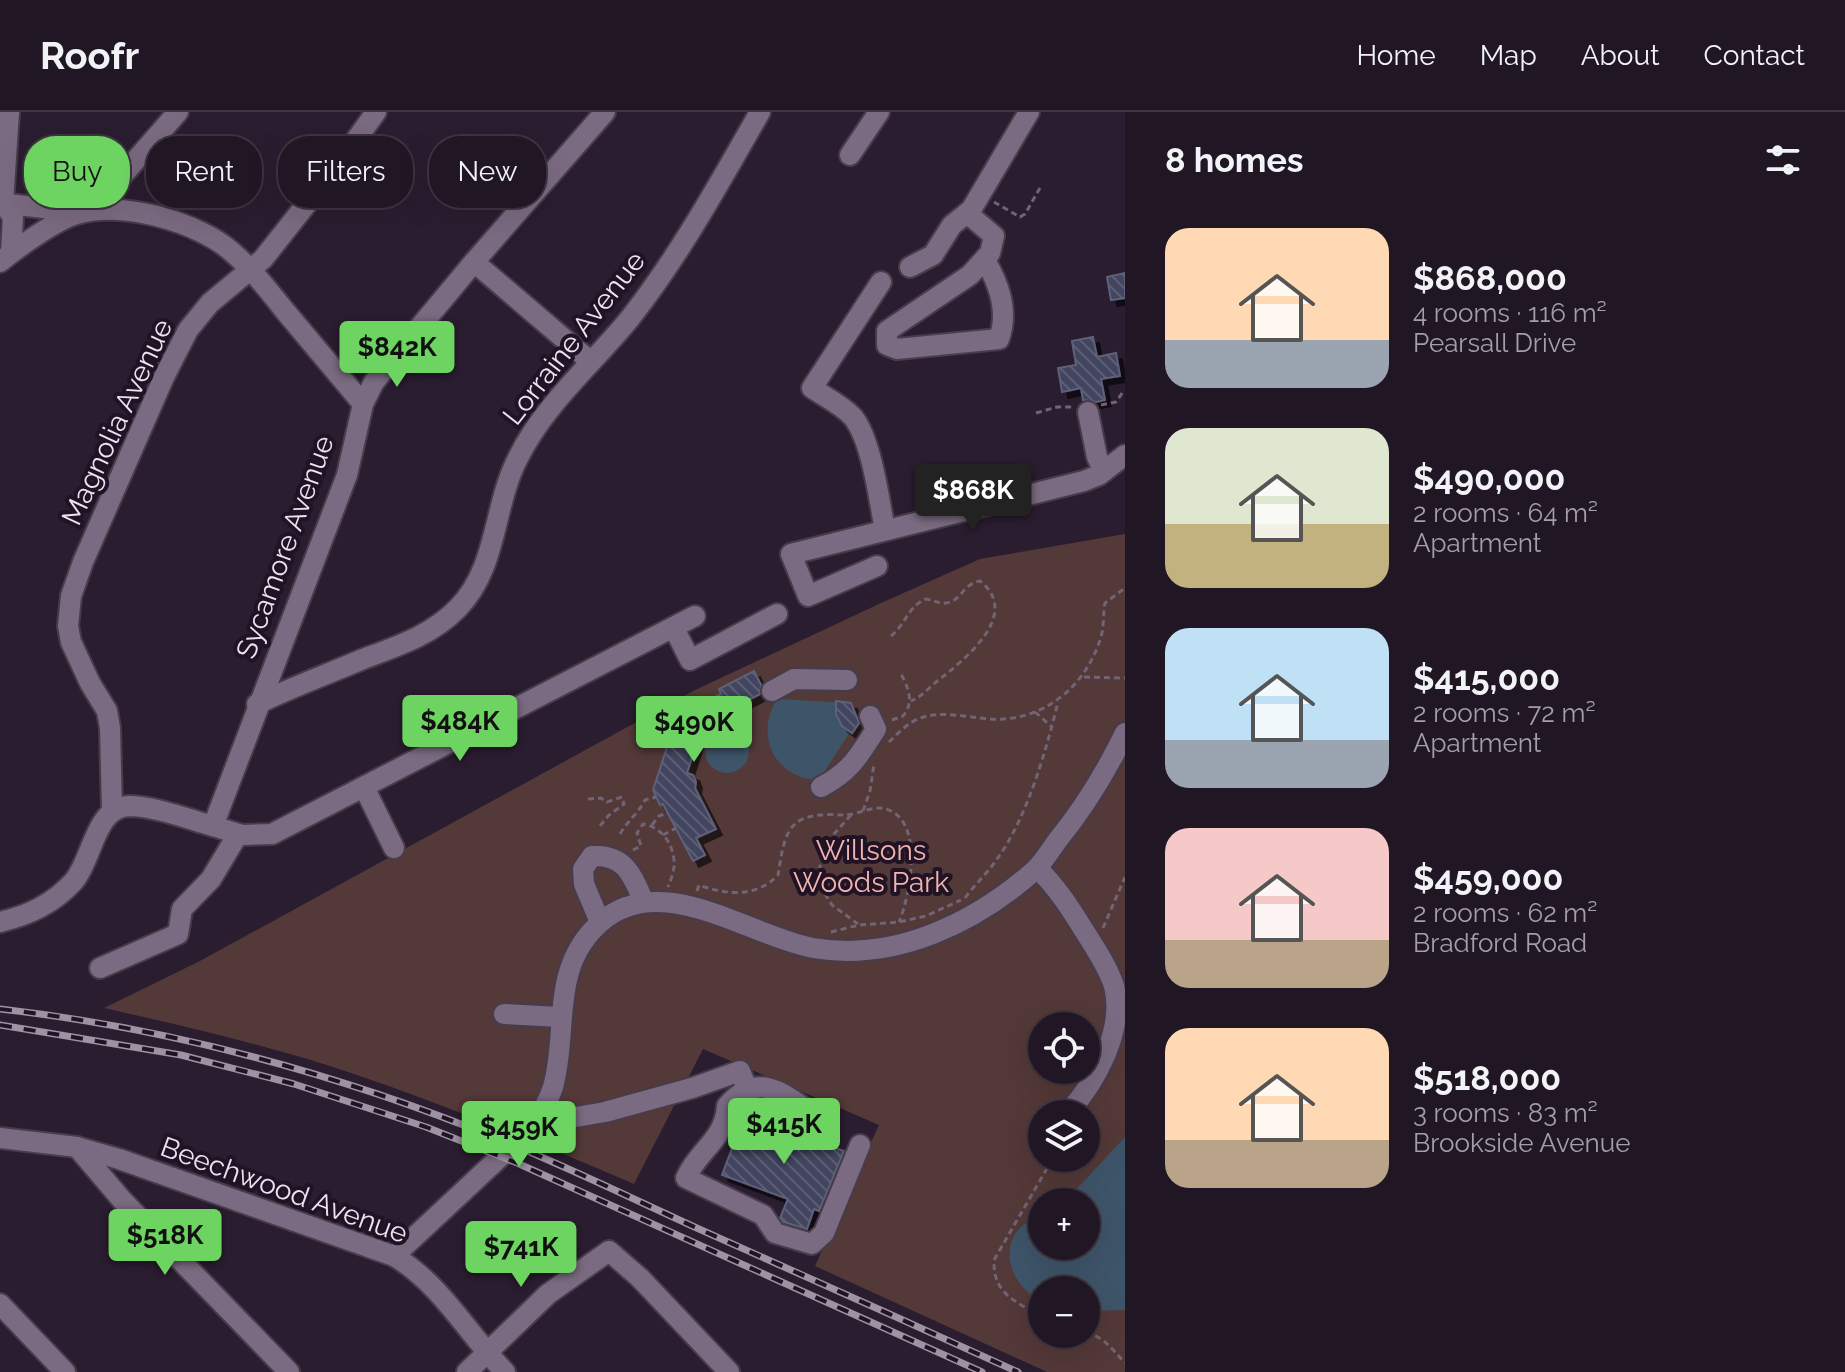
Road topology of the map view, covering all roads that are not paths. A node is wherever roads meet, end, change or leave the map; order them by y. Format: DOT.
graph roads {
  1 [pos="9,112"];
  2 [pos="178,112"];
  3 [pos="376,112"];
  4 [pos="605,112"];
  5 [pos="760,112"];
  6 [pos="879,112"];
  7 [pos="1029,112"];
  8 [pos="850,155"];
  9 [pos="2,203"];
  10 [pos="83,212"];
  11 [pos="967,213"];
  12 [pos="5,258"];
  13 [pos="985,260"];
  14 [pos="474,262"];
  15 [pos="910,267"];
  16 [pos="250,271"];
  17 [pos="881,282"];
  18 [pos="590,361"];
  19 [pos="363,404"];
  20 [pos="1088,412"];
  21 [pos="1125,455"];
  22 [pos="1104,471"];
  23 [pos="885,530"];
  24 [pos="877,566"];
  25 [pos="777,614"];
  26 [pos="695,616"];
  27 [pos="674,628"];
  28 [pos="847,680"];
  29 [pos="772,691"];
  30 [pos="257,704"];
  31 [pos="870,716"];
  32 [pos="1125,733"];
  33 [pos="364,787"];
  34 [pos="821,787"];
  35 [pos="112,810"];
  36 [pos="213,826"];
  37 [pos="238,834"];
  38 [pos="394,848"];
  39 [pos="1037,868"];
  40 [pos="644,902"];
  41 [pos="0,922"];
  42 [pos="600,922"];
  43 [pos="100,968"];
  44 [pos="504,1014"];
  45 [pos="560,1017"];
  46 [pos="747,1088"];
  47 [pos="1077,1100"];
  48 [pos="536,1121"];
  49 [pos="825,1123"];
  50 [pos="0,1138"];
  51 [pos="860,1145"];
  52 [pos="77,1147"];
  53 [pos="394,1256"];
  54 [pos="0,1304"];
  55 [pos="487,1354"];
  56 [pos="65,1372"];
  57 [pos="289,1372"];
  58 [pos="467,1372"];
  59 [pos="505,1372"];
  60 [pos="729,1372"];
  1 -- 9 [label="street"];
  2 -- 10 [label="street"];
  3 -- 16 [label="street, Magnolia Avenue"];
  4 -- 14 [label="street, Sycamore Avenue"];
  5 -- 18 [label="street, Lorraine Avenue"];
  6 -- 8 [label="street"];
  7 -- 11 [label="street"];
  9 -- 10 [label="street"];
  9 -- 12 [label="street"];
  10 -- 12 [label="street"];
  10 -- 16 [label="street"];
  11 -- 13 [label="street"];
  11 -- 15 [label="street"];
  13 -- 13 [label="street"];
  14 -- 18 [label="street"];
  14 -- 19 [label="street, Sycamore Avenue"];
  16 -- 19 [label="street"];
  16 -- 35 [label="street, Magnolia Avenue"];
  17 -- 23 [label="street"];
  18 -- 30 [label="street, Lorraine Avenue"];
  19 -- 30 [label="street, Sycamore Avenue"];
  20 -- 22 [label="street"];
  21 -- 22 [label="street"];
  22 -- 23 [label="street"];
  23 -- 24 [label="street"];
  25 -- 27 [label="street"];
  26 -- 27 [label="street"];
  27 -- 33 [label="street"];
  28 -- 29 [label="street"];
  30 -- 36 [label="street"];
  31 -- 34 [label="street"];
  32 -- 39 [label="street"];
  33 -- 37 [label="street"];
  33 -- 38 [label="street"];
  35 -- 36 [label="street"];
  35 -- 41 [label="street"];
  36 -- 37 [label="street"];
  37 -- 43 [label="street"];
  39 -- 40 [label="street"];
  39 -- 47 [label="street"];
  40 -- 42 [label="street"];
  40 -- 42 [label="street"];
  42 -- 45 [label="street"];
  44 -- 45 [label="street"];
  45 -- 48 [label="street"];
  46 -- 48 [label="street"];
  46 -- 49 [label="street"];
  46 -- 51 [label="street"];
  48 -- 53 [label="street"];
  50 -- 52 [label="street, Beechwood Avenue"];
  52 -- 53 [label="street, Beechwood Avenue"];
  52 -- 57 [label="street"];
  53 -- 55 [label="street, Beechwood Avenue"];
  54 -- 56 [label="street"];
  55 -- 58 [label="street"];
  55 -- 59 [label="street, Beechwood Avenue"];
  55 -- 60 [label="street"];
}
